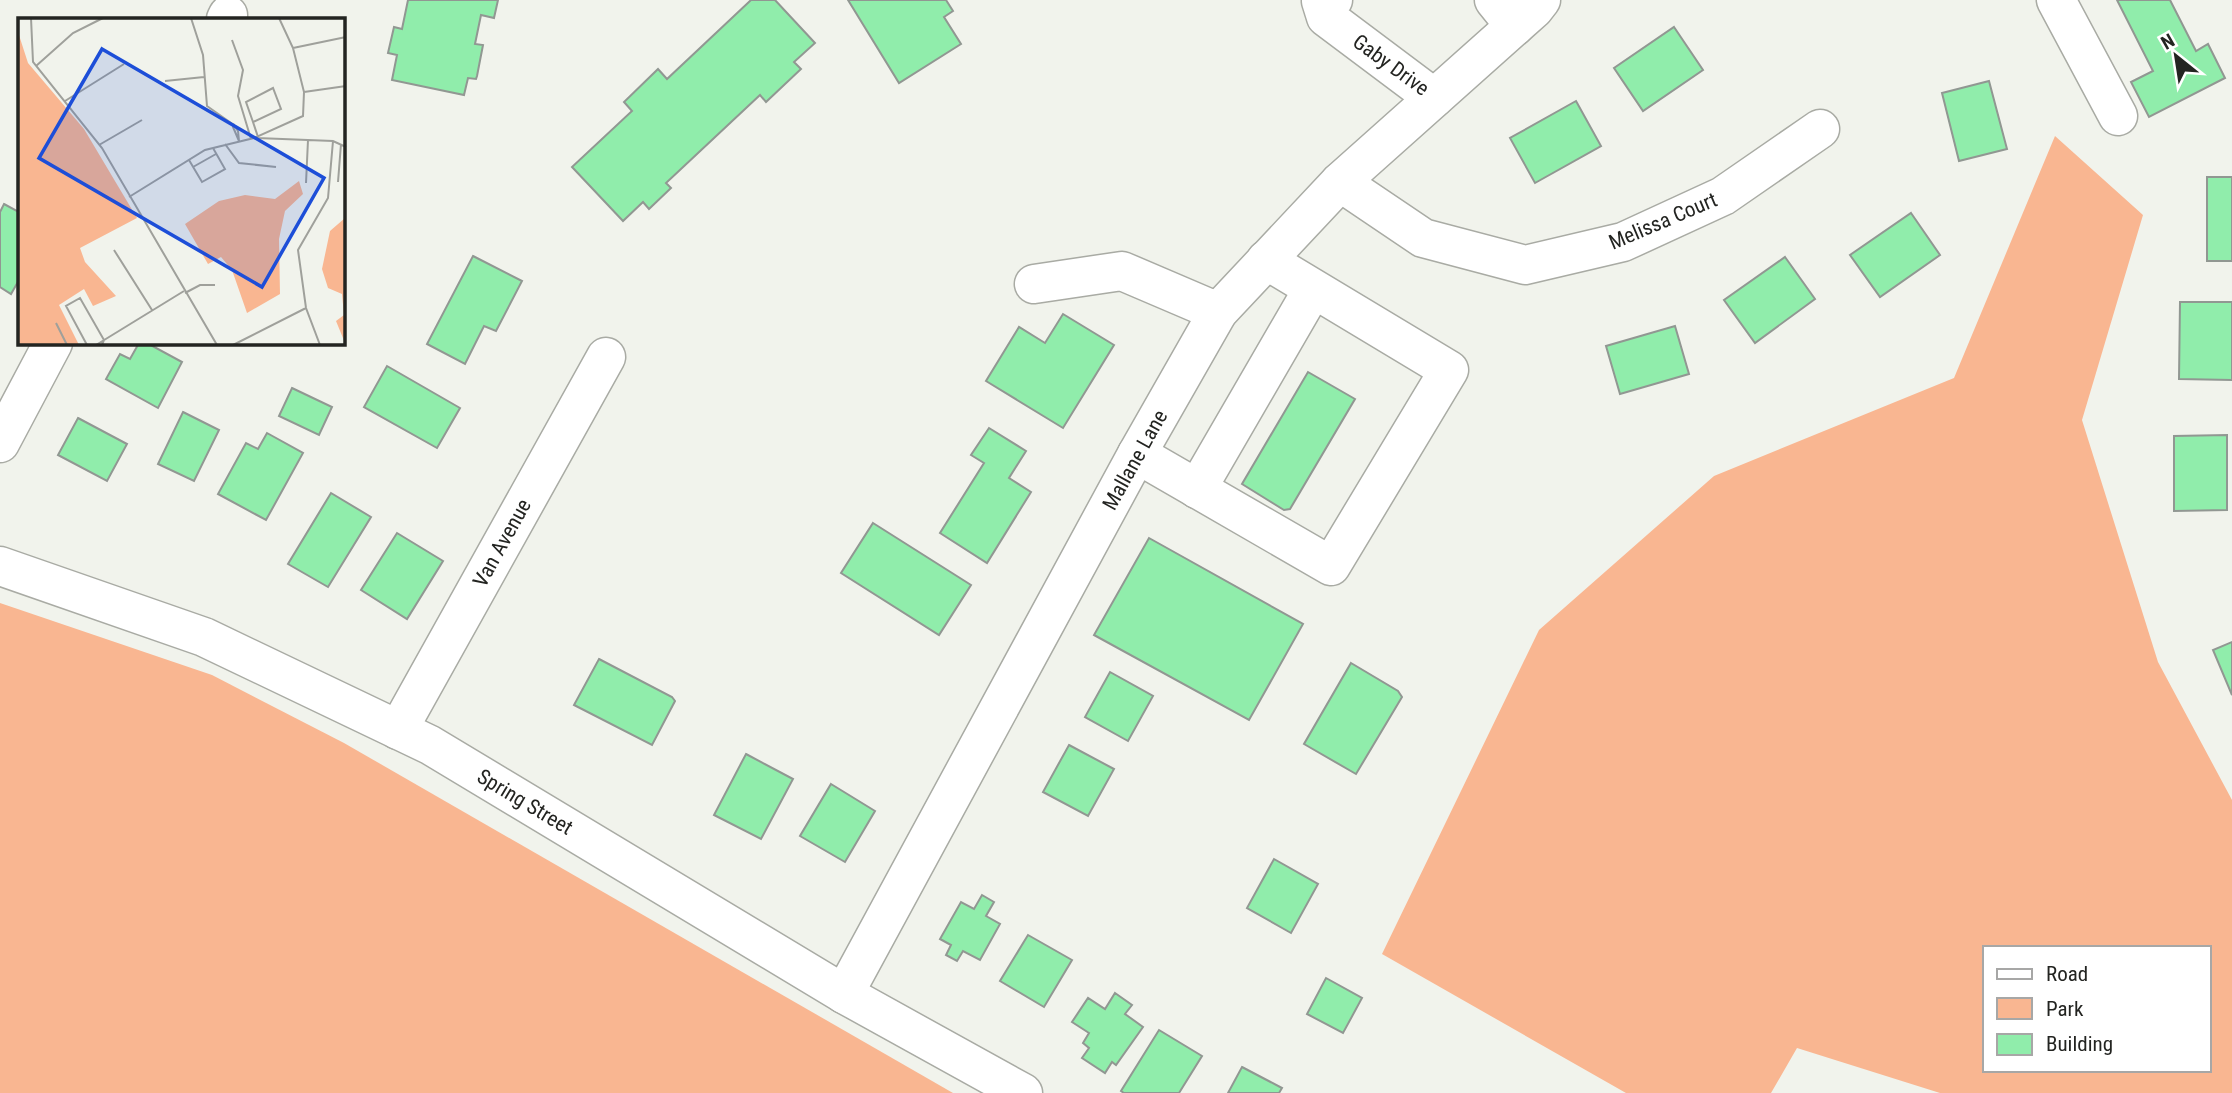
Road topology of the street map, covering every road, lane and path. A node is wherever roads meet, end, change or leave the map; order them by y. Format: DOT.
graph roads {
  1 [pos="1330,0"];
  2 [pos="2056,0"];
  3 [pos="1527,7"];
  4 [pos="1434,98"];
  5 [pos="2118,116"];
  6 [pos="1820,129"];
  7 [pos="1340,182"];
  8 [pos="1266,260"];
  9 [pos="1034,284"];
  10 [pos="1313,289"];
  11 [pos="1218,312"];
  12 [pos="52,345"];
  13 [pos="606,357"];
  14 [pos="0,443"];
  15 [pos="1137,454"];
  16 [pos="1196,489"];
  17 [pos="0,566"];
  18 [pos="398,730"];
  19 [pos="844,994"];
  20 [pos="1023,1093"];
  1 -- 4 [label="street, Gaby Drive"];
  2 -- 5 [label="street"];
  3 -- 4 [label="street, Mallane Lane"];
  4 -- 7 [label="street, Mallane Lane"];
  6 -- 7 [label="street, Melissa Court"];
  7 -- 8 [label="street, Mallane Lane"];
  8 -- 10 [label="street"];
  8 -- 11 [label="street, Mallane Lane"];
  9 -- 11 [label="street"];
  10 -- 16 [label="street"];
  10 -- 16 [label="street"];
  11 -- 15 [label="street, Mallane Lane"];
  12 -- 14 [label="street"];
  13 -- 18 [label="street, Van Avenue"];
  15 -- 16 [label="street"];
  15 -- 19 [label="street, Mallane Lane"];
  17 -- 18 [label="street, Spring Street"];
  18 -- 19 [label="street, Spring Street"];
  19 -- 20 [label="street, Spring Street"];
}
